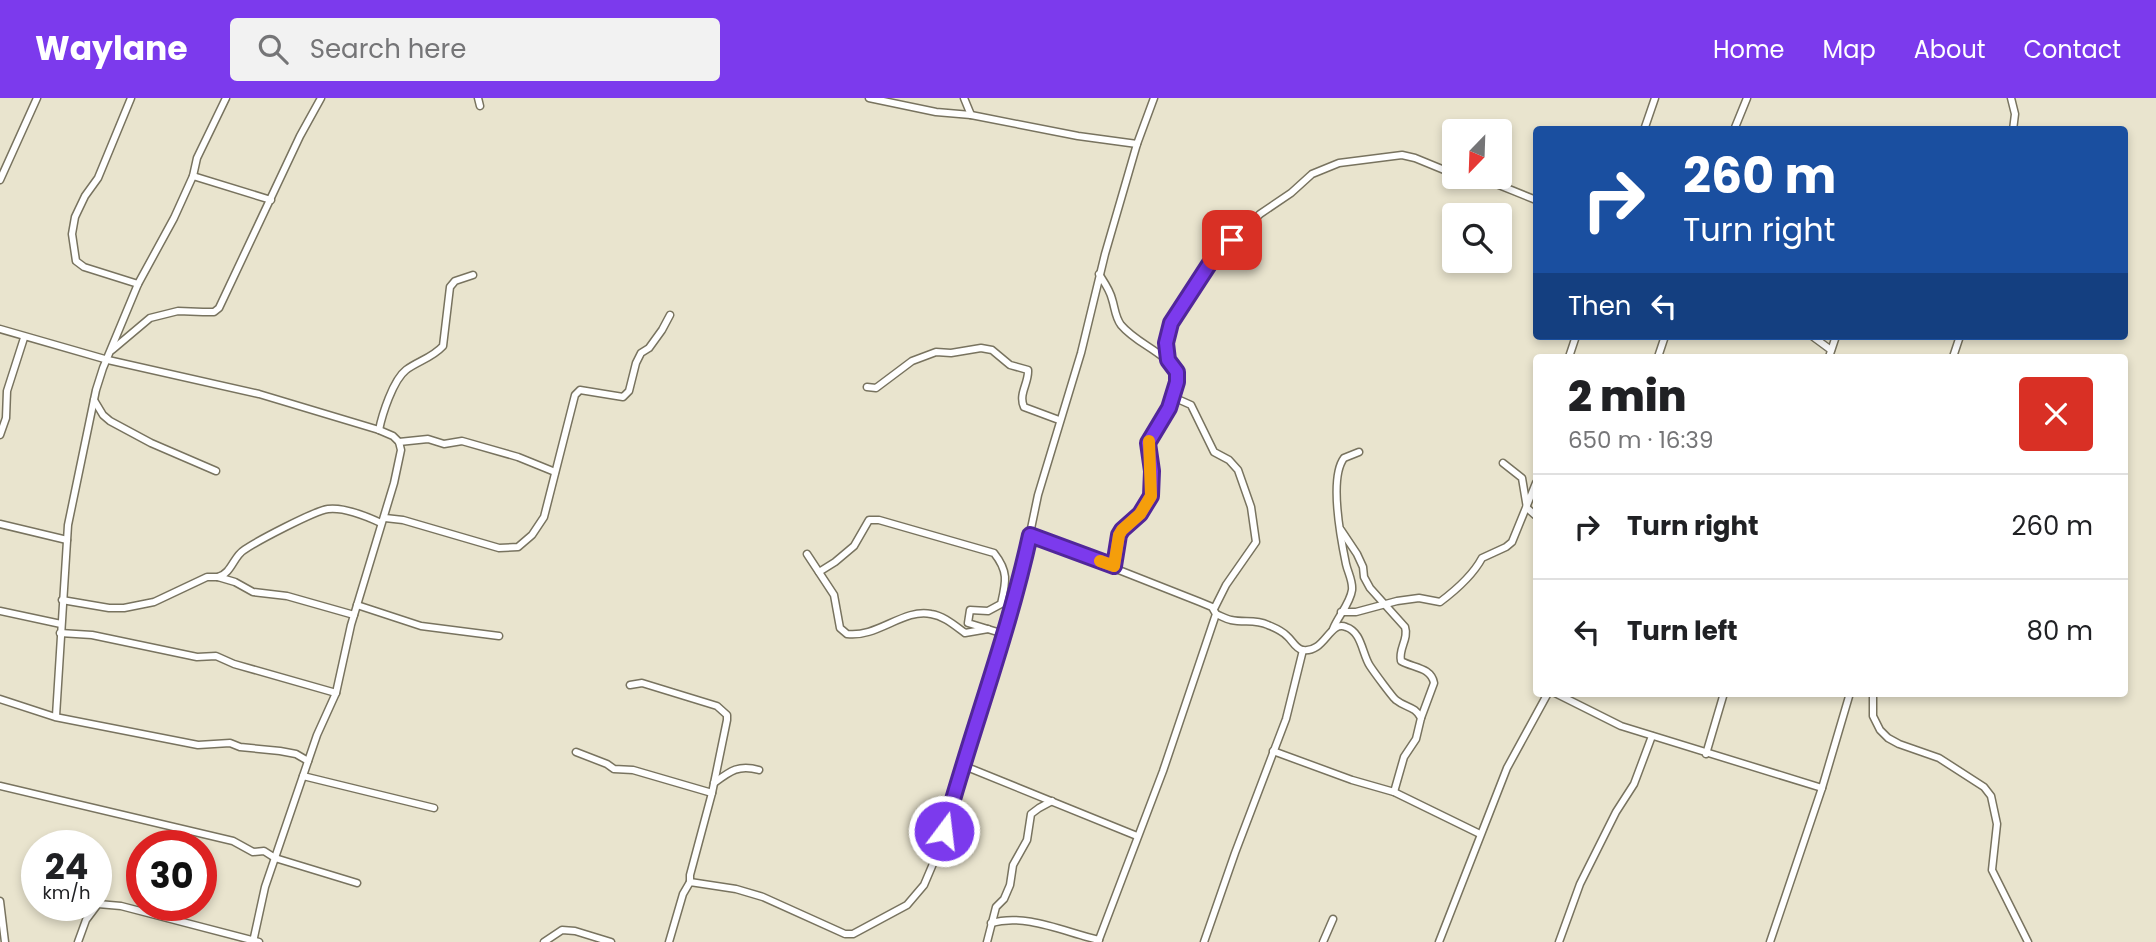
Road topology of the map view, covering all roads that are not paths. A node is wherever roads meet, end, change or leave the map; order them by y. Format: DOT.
graph roads {
  1 [pos="37,98"];
  2 [pos="131,98"];
  3 [pos="226,98"];
  4 [pos="321,98"];
  5 [pos="478,98"];
  6 [pos="869,98"];
  7 [pos="964,98"];
  8 [pos="1154,98"];
  9 [pos="1655,98"];
  10 [pos="1747,98"];
  11 [pos="2011,98"];
  12 [pos="480,106"];
  13 [pos="971,114"];
  14 [pos="1645,126"];
  15 [pos="1736,126"];
  16 [pos="2014,126"];
  17 [pos="1137,144"];
  18 [pos="1442,169"];
  19 [pos="193,176"];
  20 [pos="0,180"];
  21 [pos="1509,189"];
  22 [pos="1533,199"];
  23 [pos="271,200"];
  24 [pos="1099,274"];
  25 [pos="473,275"];
  26 [pos="138,284"];
  27 [pos="670,314"];
  28 [pos="0,329"];
  29 [pos="24,338"];
  30 [pos="1816,340"];
  31 [pos="111,351"];
  32 [pos="1830,353"];
  33 [pos="108,360"];
  34 [pos="1168,360"];
  35 [pos="867,387"];
  36 [pos="3,391"];
  37 [pos="1173,397"];
  38 [pos="94,400"];
  39 [pos="1059,420"];
  40 [pos="379,430"];
  41 [pos="0,435"];
  42 [pos="399,442"];
  43 [pos="1359,452"];
  44 [pos="1503,463"];
  45 [pos="216,471"];
  46 [pos="555,472"];
  47 [pos="1533,491"];
  48 [pos="1527,508"];
  49 [pos="1533,513"];
  50 [pos="383,520"];
  51 [pos="0,524"];
  52 [pos="1341,530"];
  53 [pos="1030,535"];
  54 [pos="67,540"];
  55 [pos="807,554"];
  56 [pos="1114,566"];
  57 [pos="819,572"];
  58 [pos="218,577"];
  59 [pos="62,600"];
  60 [pos="357,605"];
  61 [pos="1384,605"];
  62 [pos="0,611"];
  63 [pos="1215,612"];
  64 [pos="1341,612"];
  65 [pos="354,615"];
  66 [pos="61,624"];
  67 [pos="1333,628"];
  68 [pos="990,629"];
  69 [pos="60,633"];
  70 [pos="1004,634"];
  71 [pos="499,636"];
  72 [pos="1303,650"];
  73 [pos="630,685"];
  74 [pos="336,693"];
  75 [pos="1546,697"];
  76 [pos="1563,697"];
  77 [pos="1723,697"];
  78 [pos="1849,697"];
  79 [pos="1873,697"];
  80 [pos="0,699"];
  81 [pos="55,716"];
  82 [pos="1421,718"];
  83 [pos="1652,736"];
  84 [pos="1273,751"];
  85 [pos="576,752"];
  86 [pos="1706,754"];
  87 [pos="308,761"];
  88 [pos="962,765"];
  89 [pos="759,770"];
  90 [pos="303,776"];
  91 [pos="714,783"];
  92 [pos="0,786"];
  93 [pos="1822,788"];
  94 [pos="1394,792"];
  95 [pos="712,793"];
  96 [pos="1052,802"];
  97 [pos="434,808"];
  98 [pos="1480,834"];
  99 [pos="1137,836"];
  100 [pos="275,858"];
  101 [pos="690,882"];
  102 [pos="357,883"];
  103 [pos="0,901"];
  104 [pos="1333,919"];
  105 [pos="991,923"];
  106 [pos="256,941"];
  107 [pos="1098,941"];
  108 [pos="5,942"];
  109 [pos="78,942"];
  110 [pos="544,942"];
  111 [pos="611,942"];
  112 [pos="669,942"];
  113 [pos="987,942"];
  114 [pos="1204,942"];
  115 [pos="1323,942"];
  116 [pos="1439,942"];
  117 [pos="1559,942"];
  118 [pos="1770,942"];
  119 [pos="2028,942"];
  1 -- 20 [label="street"];
  2 -- 26 [label="street"];
  3 -- 19 [label="street"];
  4 -- 23 [label="street"];
  5 -- 12 [label="street"];
  6 -- 13 [label="street"];
  7 -- 13 [label="street"];
  8 -- 17 [label="street"];
  9 -- 14 [label="street"];
  10 -- 15 [label="street"];
  11 -- 16 [label="street"];
  13 -- 17 [label="street"];
  17 -- 24 [label="street"];
  18 -- 34 [label="street"];
  19 -- 23 [label="street"];
  19 -- 26 [label="street"];
  21 -- 22 [label="street"];
  23 -- 31 [label="street"];
  24 -- 34 [label="street"];
  24 -- 39 [label="street"];
  25 -- 40 [label="street"];
  26 -- 31 [label="street"];
  27 -- 46 [label="street"];
  28 -- 29 [label="street"];
  29 -- 33 [label="street"];
  29 -- 36 [label="street"];
  30 -- 32 [label="street"];
  31 -- 33 [label="street"];
  33 -- 38 [label="street"];
  33 -- 40 [label="street"];
  34 -- 37 [label="street"];
  35 -- 39 [label="street"];
  36 -- 41 [label="street"];
  37 -- 56 [label="street"];
  37 -- 63 [label="street"];
  38 -- 45 [label="street"];
  38 -- 54 [label="street"];
  39 -- 53 [label="street"];
  40 -- 42 [label="street"];
  42 -- 46 [label="street"];
  42 -- 50 [label="street"];
  43 -- 52 [label="street"];
  44 -- 48 [label="street"];
  46 -- 50 [label="street"];
  47 -- 48 [label="street"];
  48 -- 49 [label="street"];
  48 -- 61 [label="street"];
  50 -- 58 [label="street"];
  50 -- 60 [label="street"];
  51 -- 54 [label="street"];
  52 -- 61 [label="street"];
  52 -- 64 [label="street"];
  53 -- 56 [label="street"];
  53 -- 70 [label="street"];
  54 -- 59 [label="street"];
  55 -- 57 [label="street"];
  56 -- 63 [label="street"];
  57 -- 68 [label="street"];
  57 -- 68 [label="street"];
  58 -- 59 [label="street"];
  58 -- 65 [label="street"];
  59 -- 66 [label="street"];
  60 -- 65 [label="street"];
  60 -- 71 [label="street"];
  61 -- 64 [label="street"];
  61 -- 82 [label="street"];
  62 -- 66 [label="street"];
  63 -- 72 [label="street"];
  63 -- 99 [label="street"];
  64 -- 67 [label="street"];
  65 -- 74 [label="street"];
  66 -- 69 [label="street"];
  67 -- 72 [label="street"];
  67 -- 82 [label="street"];
  68 -- 70 [label="street"];
  69 -- 74 [label="street"];
  69 -- 81 [label="street"];
  70 -- 88 [label="street"];
  72 -- 84 [label="street"];
  73 -- 91 [label="street"];
  74 -- 87 [label="street"];
  75 -- 98 [label="street"];
  76 -- 83 [label="street"];
  77 -- 86 [label="street"];
  78 -- 93 [label="street"];
  79 -- 119 [label="street"];
  80 -- 81 [label="street"];
  81 -- 87 [label="street"];
  82 -- 94 [label="street"];
  83 -- 86 [label="street"];
  83 -- 117 [label="street"];
  84 -- 94 [label="street"];
  84 -- 114 [label="street"];
  85 -- 95 [label="street"];
  86 -- 93 [label="street"];
  87 -- 90 [label="street"];
  88 -- 96 [label="street"];
  88 -- 101 [label="street"];
  89 -- 91 [label="street"];
  90 -- 97 [label="street"];
  90 -- 100 [label="street"];
  91 -- 95 [label="street"];
  92 -- 100 [label="street"];
  93 -- 118 [label="street"];
  94 -- 98 [label="street"];
  95 -- 101 [label="street"];
  96 -- 99 [label="street"];
  96 -- 105 [label="street"];
  98 -- 116 [label="street"];
  99 -- 107 [label="street"];
  100 -- 102 [label="street"];
  100 -- 106 [label="street"];
  101 -- 112 [label="street"];
  103 -- 108 [label="street"];
  104 -- 115 [label="street"];
  105 -- 107 [label="street"];
  105 -- 113 [label="street"];
  106 -- 109 [label="street"];
  110 -- 111 [label="street"];
}
